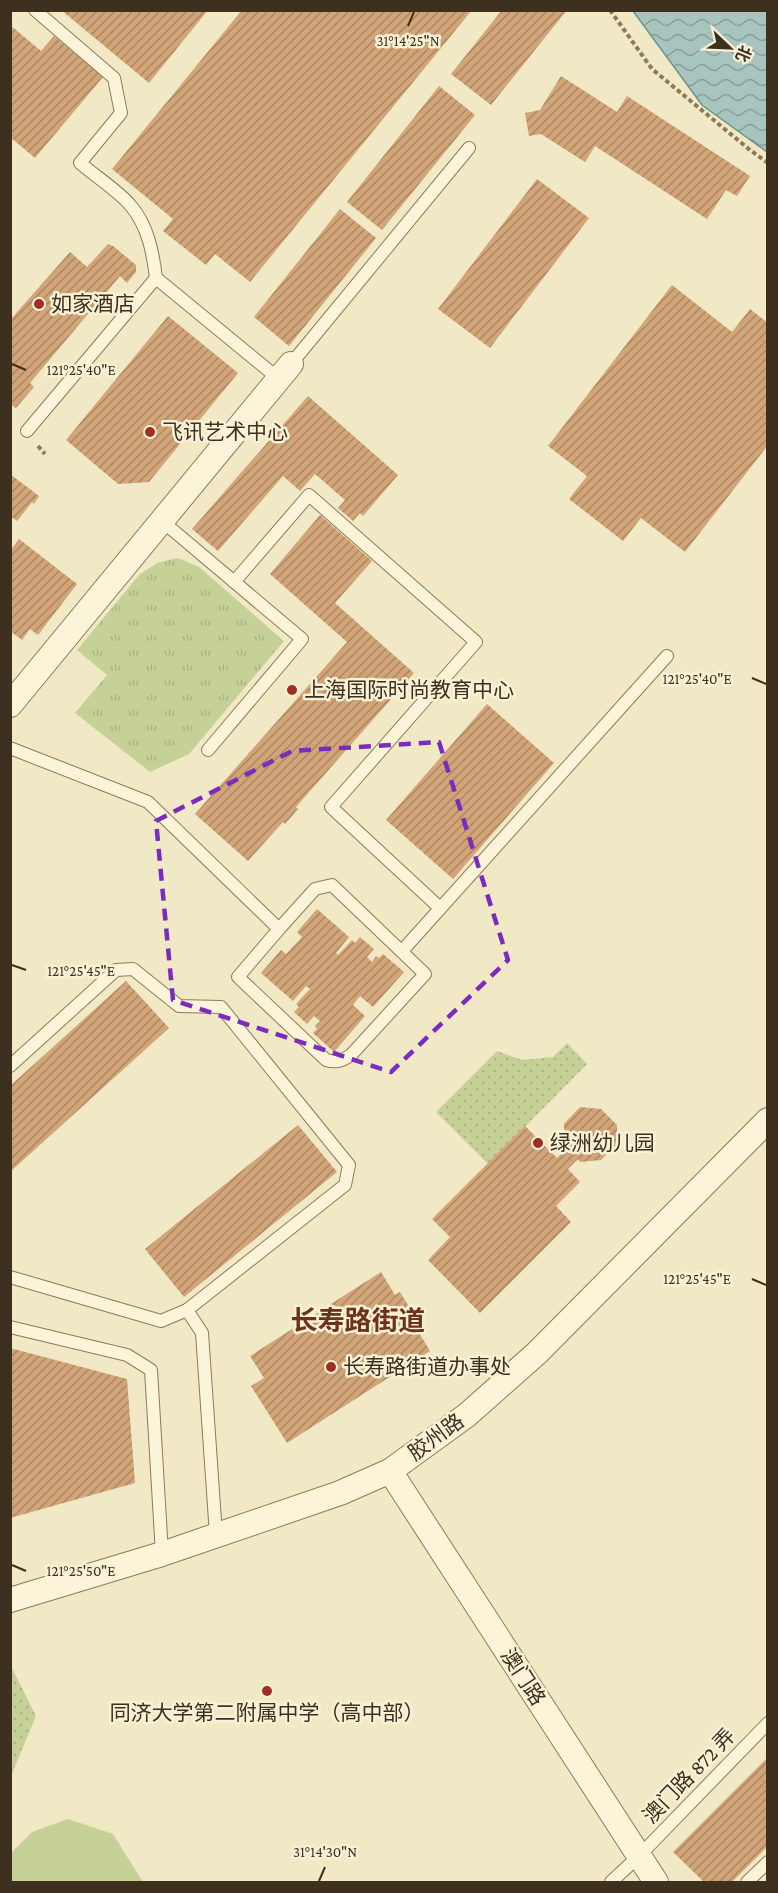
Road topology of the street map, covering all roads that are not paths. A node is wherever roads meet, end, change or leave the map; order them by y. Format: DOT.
graph roads {
  1 [pos="35,10"];
  2 [pos="469,148"];
  3 [pos="156,278"];
  4 [pos="285,372"];
  5 [pos="27,431"];
  6 [pos="162,521"];
  7 [pos="234,582"];
  8 [pos="667,656"];
  9 [pos="10,705"];
  10 [pos="10,748"];
  11 [pos="208,750"];
  12 [pos="440,908"];
  13 [pos="279,929"];
  14 [pos="402,951"];
  15 [pos="10,1066"];
  16 [pos="768,1120"];
  17 [pos="10,1277"];
  18 [pos="187,1310"];
  19 [pos="10,1327"];
  20 [pos="390,1471"];
  21 [pos="216,1535"];
  22 [pos="162,1554"];
  23 [pos="10,1600"];
  24 [pos="768,1723"];
  25 [pos="639,1856"];
  26 [pos="768,1862"];
  27 [pos="611,1882"];
  28 [pos="656,1882"];
  29 [pos="747,1882"];
  1 -- 3 [label="lane"];
  2 -- 4 [label="lane"];
  3 -- 4 [label="lane"];
  3 -- 5 [label="lane"];
  4 -- 6 [label="street"];
  6 -- 7 [label="lane"];
  6 -- 9 [label="street"];
  7 -- 11 [label="lane"];
  7 -- 12 [label="lane"];
  8 -- 12 [label="lane"];
  10 -- 13 [label="lane"];
  12 -- 14 [label="lane"];
  13 -- 14 [label="lane"];
  13 -- 14 [label="lane"];
  15 -- 18 [label="lane"];
  16 -- 20 [label="street, 胶州路"];
  17 -- 18 [label="lane"];
  18 -- 21 [label="lane"];
  19 -- 22 [label="lane"];
  20 -- 21 [label="street, 胶州路"];
  20 -- 25 [label="street, 澳门路"];
  21 -- 22 [label="street, 胶州路"];
  22 -- 23 [label="street, 胶州路"];
  24 -- 25 [label="lane, 澳门路 872 弄"];
  25 -- 27 [label="lane, 澳门路 872 弄"];
  25 -- 28 [label="street, 澳门路"];
  26 -- 29 [label="lane"];
}
